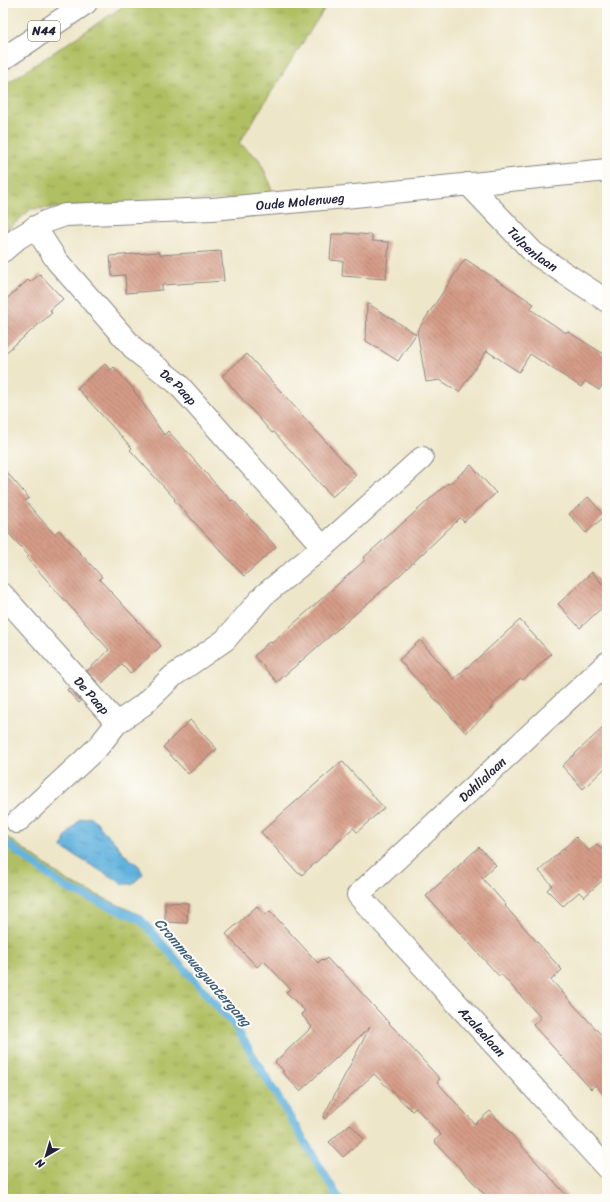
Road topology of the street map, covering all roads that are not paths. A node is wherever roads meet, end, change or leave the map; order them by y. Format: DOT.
graph roads {
  1 [pos="86,3"];
  2 [pos="3,59"];
  3 [pos="607,170"];
  4 [pos="468,184"];
  5 [pos="35,228"];
  6 [pos="3,251"];
  7 [pos="607,301"];
  8 [pos="422,458"];
  9 [pos="323,547"];
  10 [pos="3,595"];
  11 [pos="607,663"];
  12 [pos="117,723"];
  13 [pos="17,822"];
  14 [pos="358,895"];
  15 [pos="607,1168"];
  1 -- 2 [label="main road, N44"];
  3 -- 4 [label="main road, Oude Molenweg"];
  4 -- 5 [label="main road, Oude Molenweg"];
  4 -- 7 [label="main road, Tulpenlaan"];
  5 -- 6 [label="main road, Oude Molenweg"];
  5 -- 9 [label="main road, De Paap"];
  8 -- 9 [label="main road, De Paap"];
  9 -- 12 [label="main road, De Paap"];
  10 -- 12 [label="main road, De Paap"];
  11 -- 14 [label="main road, Dahlialaan"];
  12 -- 13 [label="main road, De Paap"];
  14 -- 15 [label="main road, Azalealaan"];
}
